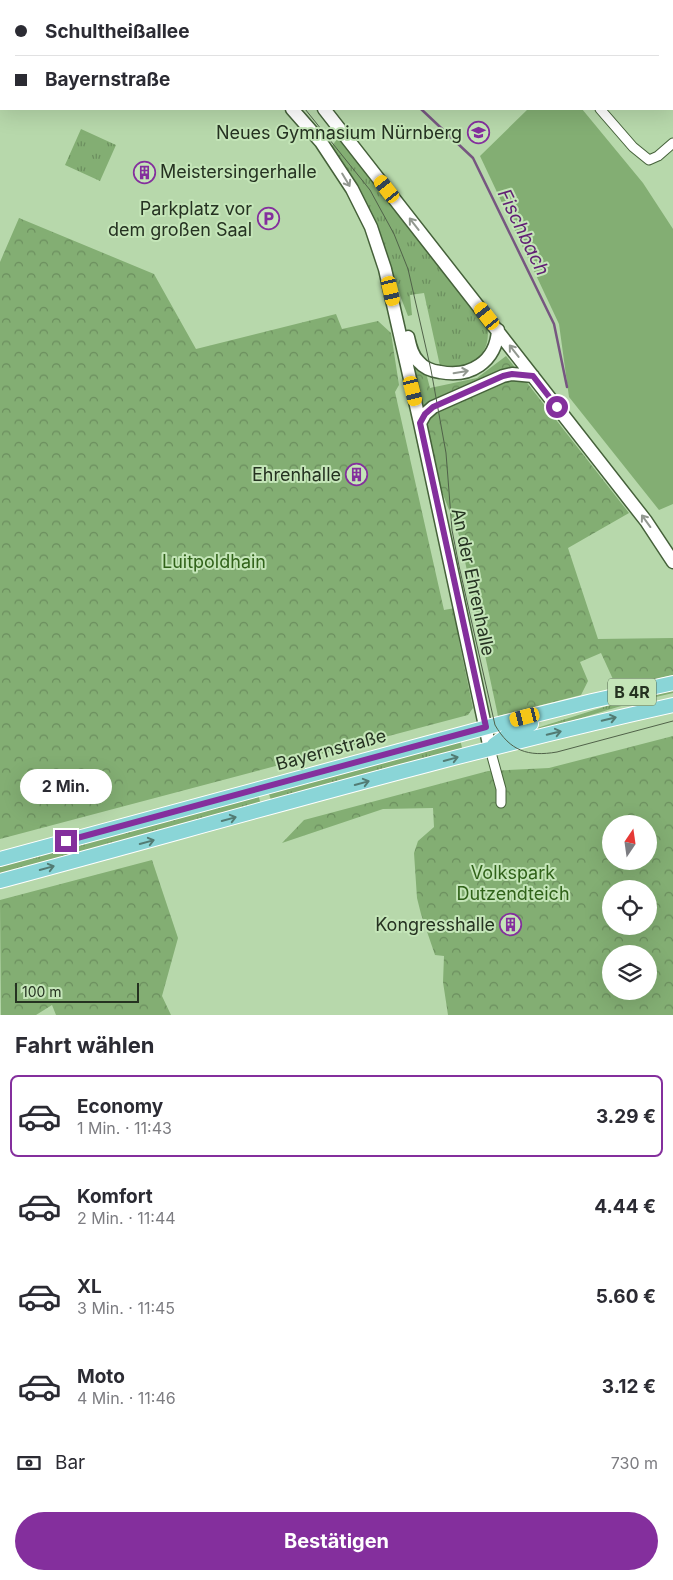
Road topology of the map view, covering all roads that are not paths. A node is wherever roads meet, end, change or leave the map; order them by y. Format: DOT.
graph roads {
  1 [pos="293,110"];
  2 [pos="325,110"];
  3 [pos="601,110"];
  4 [pos="673,143"];
  5 [pos="397,318"];
  6 [pos="498,330"];
  7 [pos="533,376"];
  8 [pos="420,423"];
  9 [pos="673,562"];
  10 [pos="673,683"];
  11 [pos="673,705"];
  12 [pos="542,713"];
  13 [pos="486,727"];
  14 [pos="409,748"];
  15 [pos="490,749"];
  16 [pos="412,770"];
  17 [pos="501,803"];
  18 [pos="0,859"];
  19 [pos="0,881"];
  1 -- 5 [label="main road, one-way"];
  6 -- 2 [label="main road, one-way"];
  3 -- 4 [label="street"];
  5 -- 6 [label="main road, one-way"];
  5 -- 8 [label="main road, An der Ehrenhalle"];
  7 -- 6 [label="main road, one-way"];
  7 -- 8 [label="main road"];
  9 -- 7 [label="main road, one-way"];
  8 -- 13 [label="main road, An der Ehrenhalle"];
  10 -- 12 [label="main road, Bayernstraße / B 4R"];
  15 -- 11 [label="main road, B 4R, one-way"];
  12 -- 13 [label="main road, Bayernstraße / B 4R"];
  12 -- 15 [label="main road, B 4R"];
  13 -- 14 [label="main road, Bayernstraße / B 4R"];
  13 -- 15 [label="main road, An der Ehrenhalle"];
  14 -- 16 [label="main road"];
  14 -- 18 [label="main road, Bayernstraße / B 4R"];
  16 -- 15 [label="main road, B 4R, one-way"];
  15 -- 17 [label="street"];
  19 -- 16 [label="main road, B 4R, one-way"];
}
